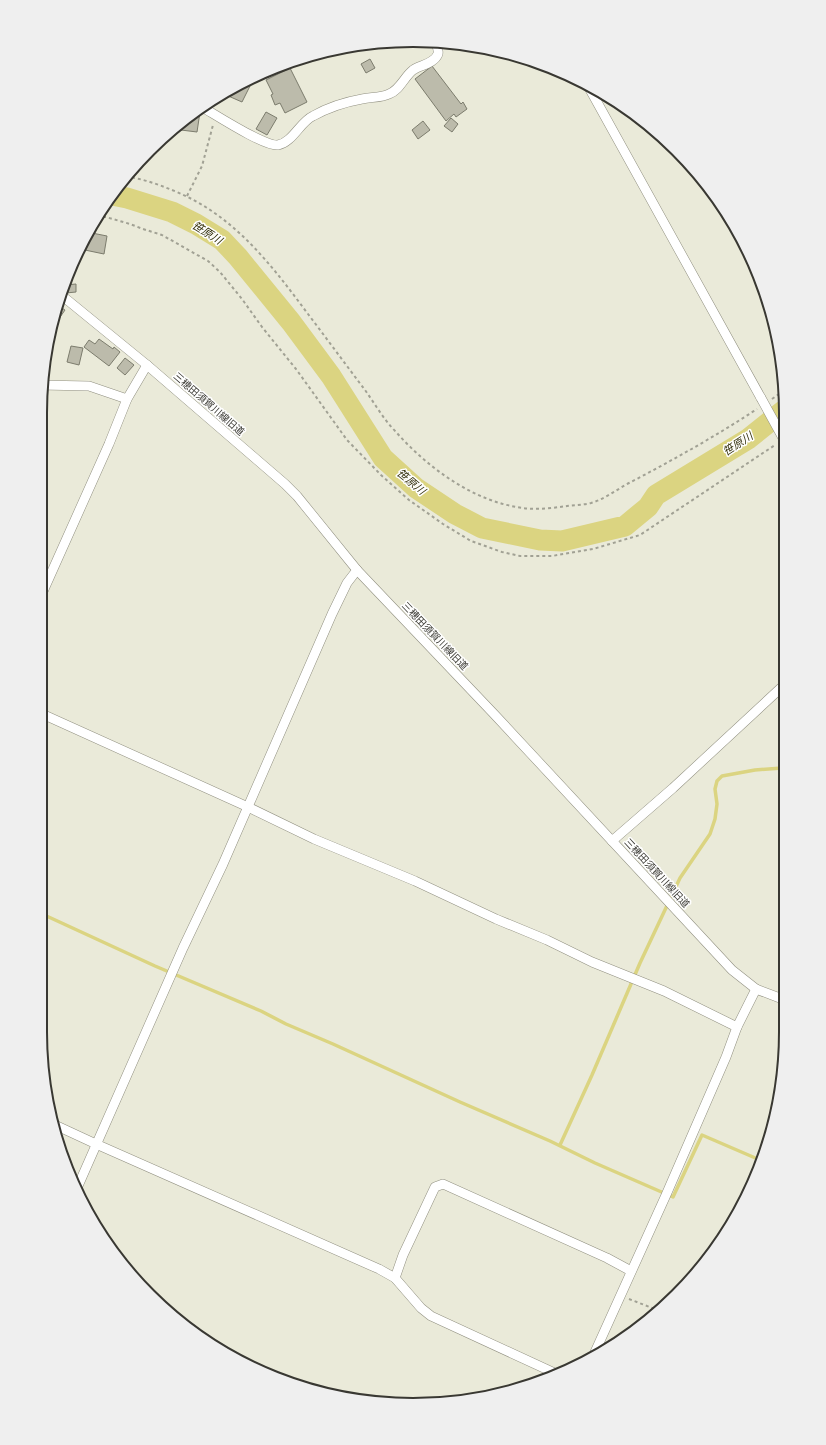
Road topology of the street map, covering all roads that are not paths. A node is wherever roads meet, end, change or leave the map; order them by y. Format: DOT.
graph roads {
  1 [pos="438,48"];
  2 [pos="593,94"];
  3 [pos="208,111"];
  4 [pos="65,298"];
  5 [pos="147,365"];
  6 [pos="48,385"];
  7 [pos="127,399"];
  8 [pos="779,438"];
  9 [pos="357,570"];
  10 [pos="47,581"];
  11 [pos="779,690"];
  12 [pos="47,716"];
  13 [pos="248,807"];
  14 [pos="612,841"];
  15 [pos="756,989"];
  16 [pos="779,998"];
  17 [pos="738,1027"];
  18 [pos="59,1127"];
  19 [pos="96,1144"];
  20 [pos="80,1182"];
  21 [pos="631,1271"];
  22 [pos="395,1278"];
  23 [pos="596,1349"];
  24 [pos="550,1371"];
  1 -- 3 [label="street"];
  2 -- 8 [label="street, bridge"];
  4 -- 5 [label="street, 三穂田須賀川線旧道"];
  5 -- 7 [label="street"];
  5 -- 9 [label="street, 三穂田須賀川線旧道"];
  6 -- 7 [label="street"];
  7 -- 10 [label="street"];
  9 -- 13 [label="street"];
  9 -- 14 [label="street, 三穂田須賀川線旧道"];
  11 -- 14 [label="street"];
  12 -- 13 [label="street"];
  13 -- 17 [label="street"];
  13 -- 19 [label="street"];
  14 -- 15 [label="street, 三穂田須賀川線旧道"];
  15 -- 16 [label="street, 三穂田須賀川線旧道"];
  15 -- 17 [label="street"];
  17 -- 21 [label="street"];
  18 -- 19 [label="street"];
  19 -- 20 [label="street"];
  19 -- 22 [label="street"];
  21 -- 22 [label="street"];
  21 -- 23 [label="street"];
  22 -- 24 [label="street"];
}
